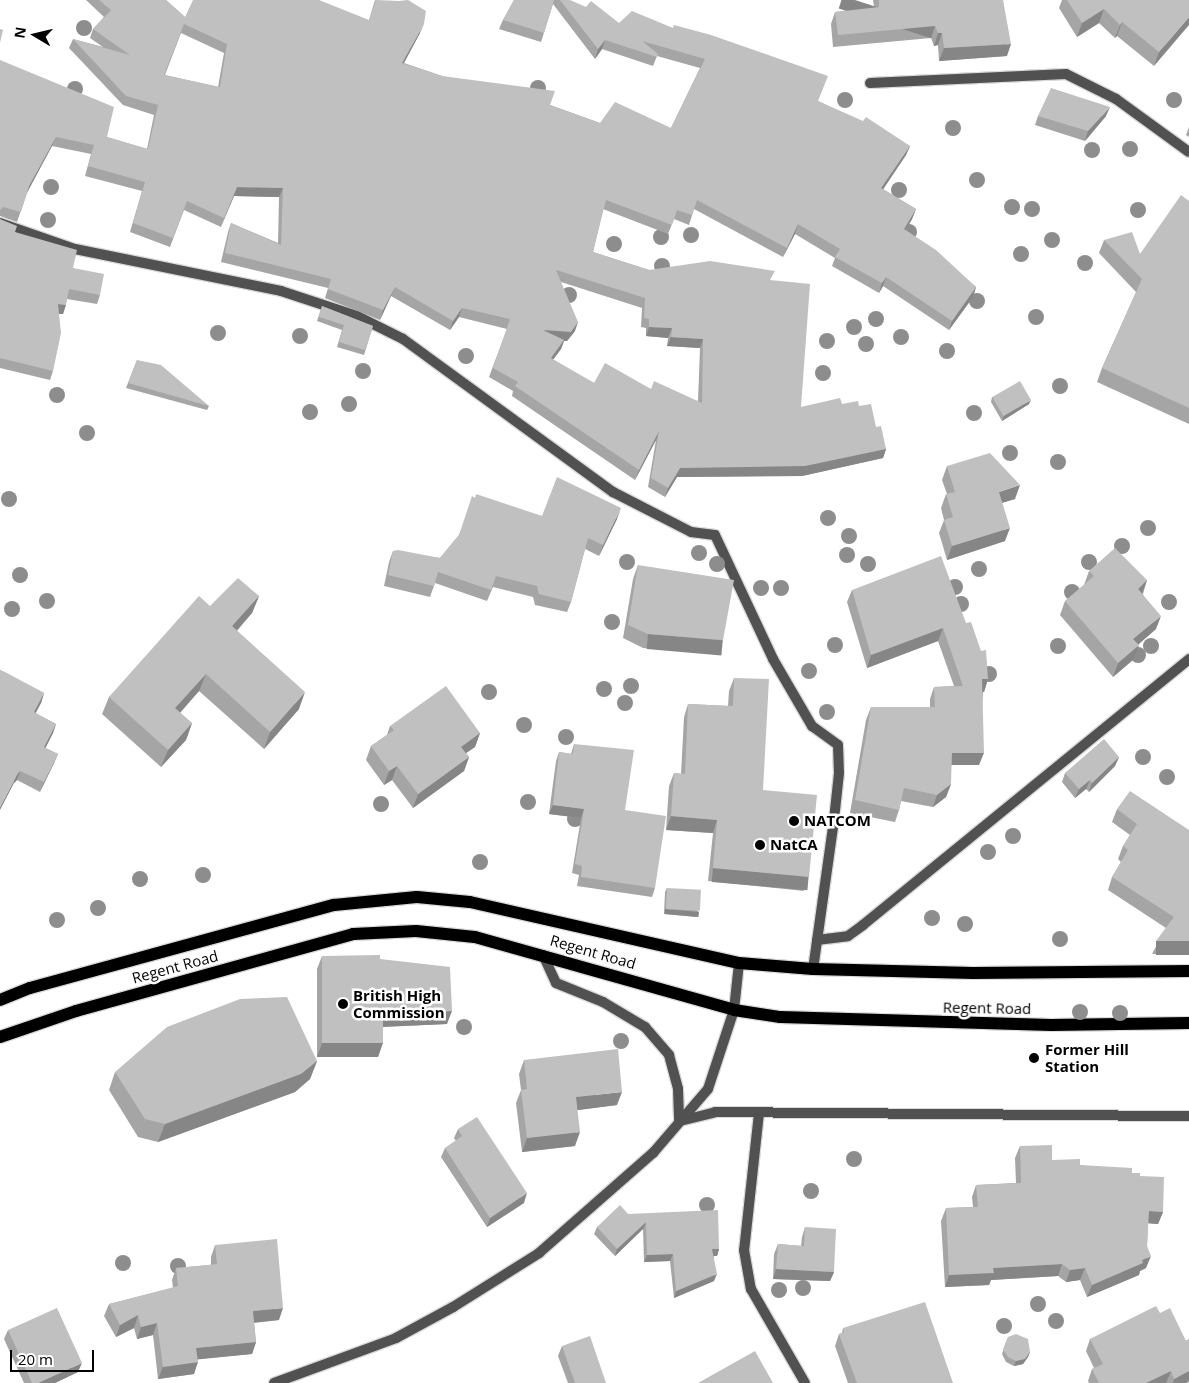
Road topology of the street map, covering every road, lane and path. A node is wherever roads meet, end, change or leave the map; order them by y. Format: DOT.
graph roads {
  1 [pos="870,83"];
  2 [pos="1189,152"];
  3 [pos="0,223"];
  4 [pos="1189,659"];
  5 [pos="818,940"];
  6 [pos="543,955"];
  7 [pos="739,963"];
  8 [pos="813,970"];
  9 [pos="1189,971"];
  10 [pos="0,1000"];
  11 [pos="734,1010"];
  12 [pos="1189,1023"];
  13 [pos="0,1037"];
  14 [pos="759,1113"];
  15 [pos="1189,1116"];
  16 [pos="679,1121"];
  17 [pos="274,1383"];
  18 [pos="805,1383"];
  1 -- 2 [label="street"];
  3 -- 5 [label="street"];
  4 -- 5 [label="street"];
  5 -- 8 [label="street"];
  6 -- 11 [label="main road, Regent Road"];
  6 -- 13 [label="main road, Regent Road"];
  6 -- 16 [label="street"];
  7 -- 8 [label="main road, Regent Road"];
  7 -- 10 [label="main road, Regent Road"];
  7 -- 11 [label="street"];
  8 -- 9 [label="main road, Regent Road"];
  11 -- 12 [label="main road, Regent Road"];
  11 -- 16 [label="street"];
  14 -- 15 [label="street"];
  14 -- 16 [label="street"];
  14 -- 18 [label="street"];
  16 -- 17 [label="street"];
}
